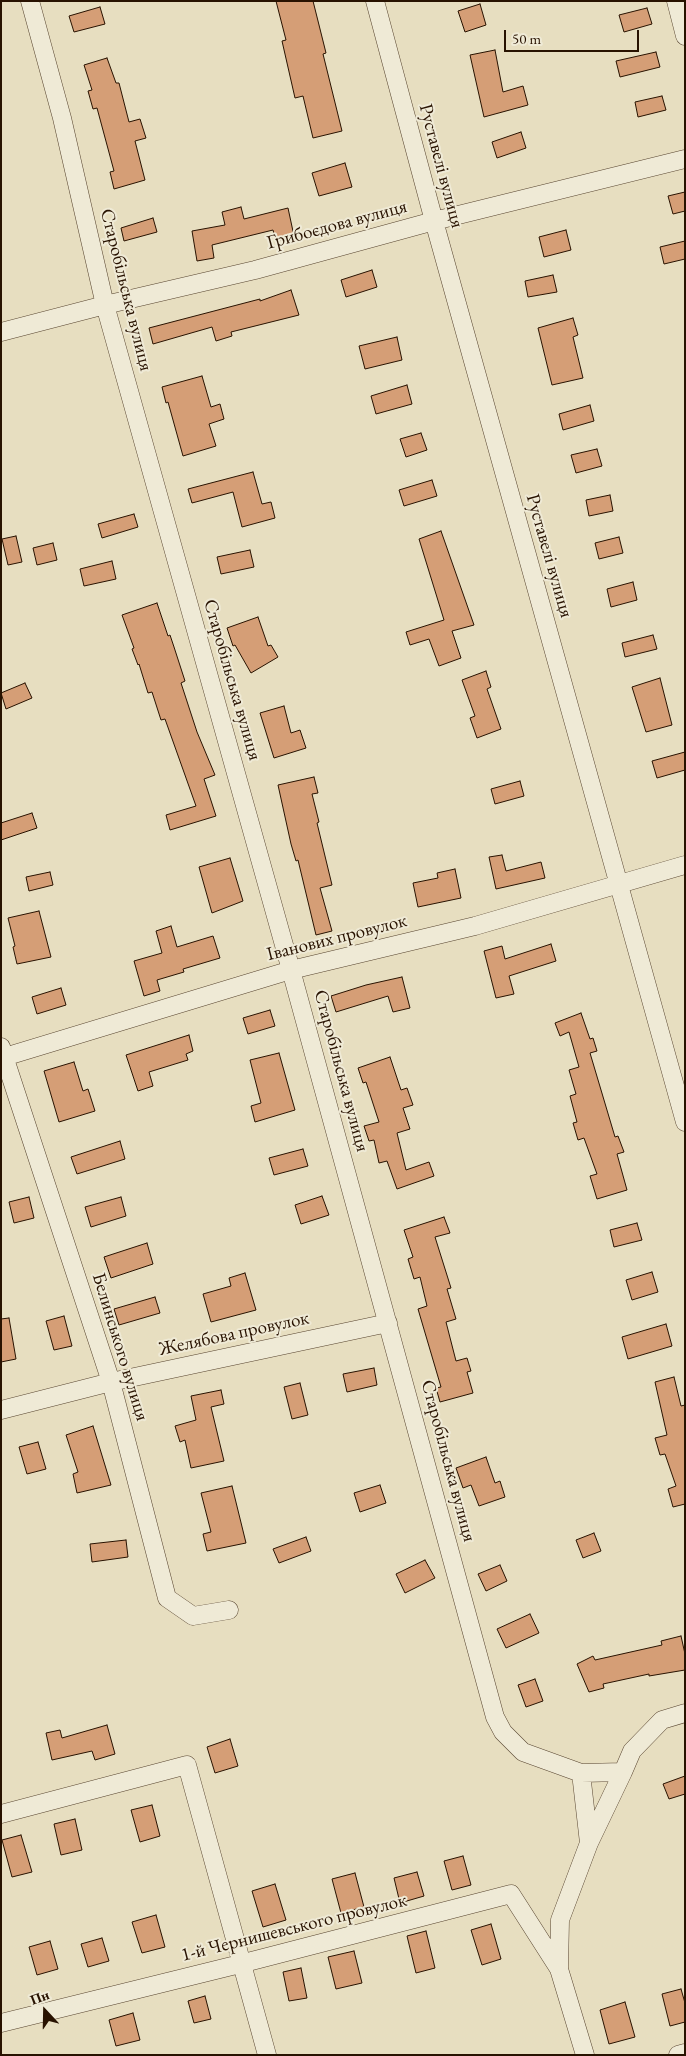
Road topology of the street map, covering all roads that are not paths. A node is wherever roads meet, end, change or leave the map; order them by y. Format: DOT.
graph roads {
  1 [pos="30,1"];
  2 [pos="376,1"];
  3 [pos="676,1"];
  4 [pos="685,36"];
  5 [pos="685,159"];
  6 [pos="434,221"];
  7 [pos="105,305"];
  8 [pos="1,332"];
  9 [pos="685,865"];
  10 [pos="619,886"];
  11 [pos="291,970"];
  12 [pos="2,1054"];
  13 [pos="685,1122"];
  14 [pos="388,1323"];
  15 [pos="111,1382"];
  16 [pos="1,1410"];
  17 [pos="229,1610"];
  18 [pos="685,1712"];
  19 [pos="623,1772"];
  20 [pos="581,1773"];
  21 [pos="1,1814"];
  22 [pos="589,1843"];
  23 [pos="240,1964"];
  24 [pos="559,1969"];
  25 [pos="1,2023"];
  26 [pos="685,2053"];
  27 [pos="267,2055"];
  28 [pos="585,2055"];
  29 [pos="678,2055"];
  1 -- 7 [label="street, Старобільська вулиця"];
  2 -- 6 [label="street, Руставелі вулиця"];
  3 -- 4 [label="street"];
  5 -- 6 [label="street, Грибоєдова вулиця"];
  6 -- 7 [label="street, Грибоєдова вулиця"];
  6 -- 10 [label="street, Руставелі вулиця"];
  7 -- 8 [label="street, Грибоєдова вулиця"];
  7 -- 11 [label="street, Старобільська вулиця"];
  9 -- 10 [label="street, Іванових провулок"];
  10 -- 11 [label="street, Іванових провулок"];
  10 -- 13 [label="street, Руставелі вулиця"];
  11 -- 12 [label="street, Іванових провулок"];
  11 -- 14 [label="street, Старобільська вулиця"];
  12 -- 15 [label="street, Белинського вулиця"];
  14 -- 15 [label="street, Желябова провулок"];
  14 -- 20 [label="street, Старобільська вулиця"];
  15 -- 16 [label="street, Желябова провулок"];
  15 -- 17 [label="street, Белинського вулиця"];
  18 -- 19 [label="street"];
  19 -- 20 [label="street, Старобільська вулиця"];
  19 -- 22 [label="street"];
  20 -- 22 [label="street"];
  21 -- 23 [label="street"];
  22 -- 24 [label="street"];
  23 -- 24 [label="street, 1-й Чернишевського провулок"];
  23 -- 25 [label="street, 1-й Чернишевського провулок"];
  23 -- 27 [label="street"];
  24 -- 28 [label="street"];
  26 -- 29 [label="street"];
}
